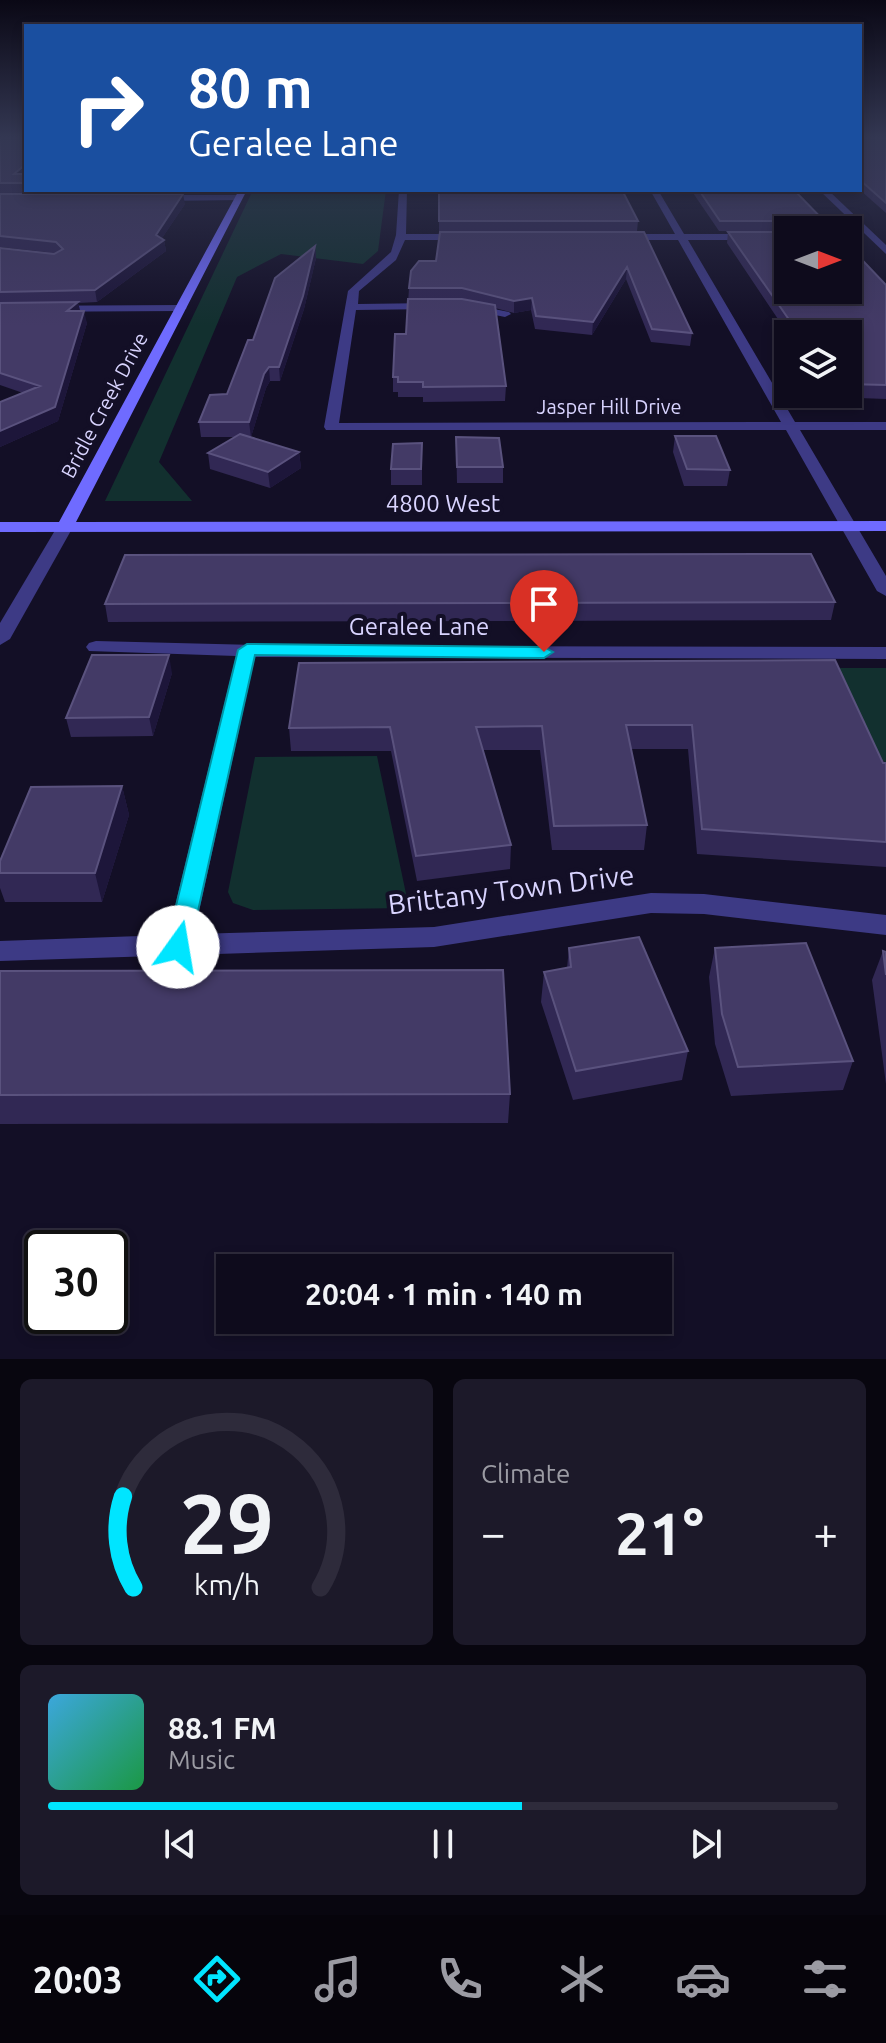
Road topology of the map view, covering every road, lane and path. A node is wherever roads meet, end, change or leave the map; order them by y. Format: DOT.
graph roads {
  1 [pos="238,199"];
  2 [pos="402,199"];
  3 [pos="660,199"];
  4 [pos="833,199"];
  5 [pos="398,237"];
  6 [pos="480,237"];
  7 [pos="601,237"];
  8 [pos="682,237"];
  9 [pos="774,237"];
  10 [pos="862,237"];
  11 [pos="871,237"];
  12 [pos="886,237"];
  13 [pos="886,251"];
  14 [pos="447,306"];
  15 [pos="462,306"];
  16 [pos="352,307"];
  17 [pos="181,308"];
  18 [pos="0,309"];
  19 [pos="505,314"];
  20 [pos="789,426"];
  21 [pos="886,426"];
  22 [pos="886,526"];
  23 [pos="0,527"];
  24 [pos="65,527"];
  25 [pos="849,527"];
  26 [pos="886,591"];
  27 [pos="0,639"];
  28 [pos="96,647"];
  29 [pos="247,650"];
  30 [pos="886,653"];
  31 [pos="886,925"];
  32 [pos="178,947"];
  33 [pos="0,951"];
  1 -- 17 [label="street, Bridle Creek Drive"];
  2 -- 5 [label="street"];
  3 -- 8 [label="street"];
  4 -- 11 [label="street"];
  5 -- 6 [label="street"];
  5 -- 16 [label="street"];
  7 -- 8 [label="street"];
  8 -- 9 [label="street"];
  8 -- 20 [label="street"];
  10 -- 11 [label="street"];
  11 -- 12 [label="street"];
  11 -- 13 [label="street"];
  14 -- 16 [label="street"];
  15 -- 19 [label="street"];
  16 -- 20 [label="street, Jasper Hill Drive"];
  17 -- 18 [label="street"];
  17 -- 24 [label="street, Bridle Creek Drive"];
  20 -- 21 [label="street, Jasper Hill Drive"];
  20 -- 25 [label="street"];
  22 -- 25 [label="street, 4800 West"];
  23 -- 24 [label="street, 4800 West"];
  24 -- 25 [label="street, 4800 West"];
  24 -- 27 [label="street, Bridle Creek Drive"];
  25 -- 26 [label="street"];
  28 -- 29 [label="street, Geralee Lane"];
  29 -- 30 [label="street, Geralee Lane"];
  29 -- 32 [label="street"];
  31 -- 32 [label="street, Brittany Town Drive"];
  32 -- 33 [label="street, Brittany Town Drive"];
}
